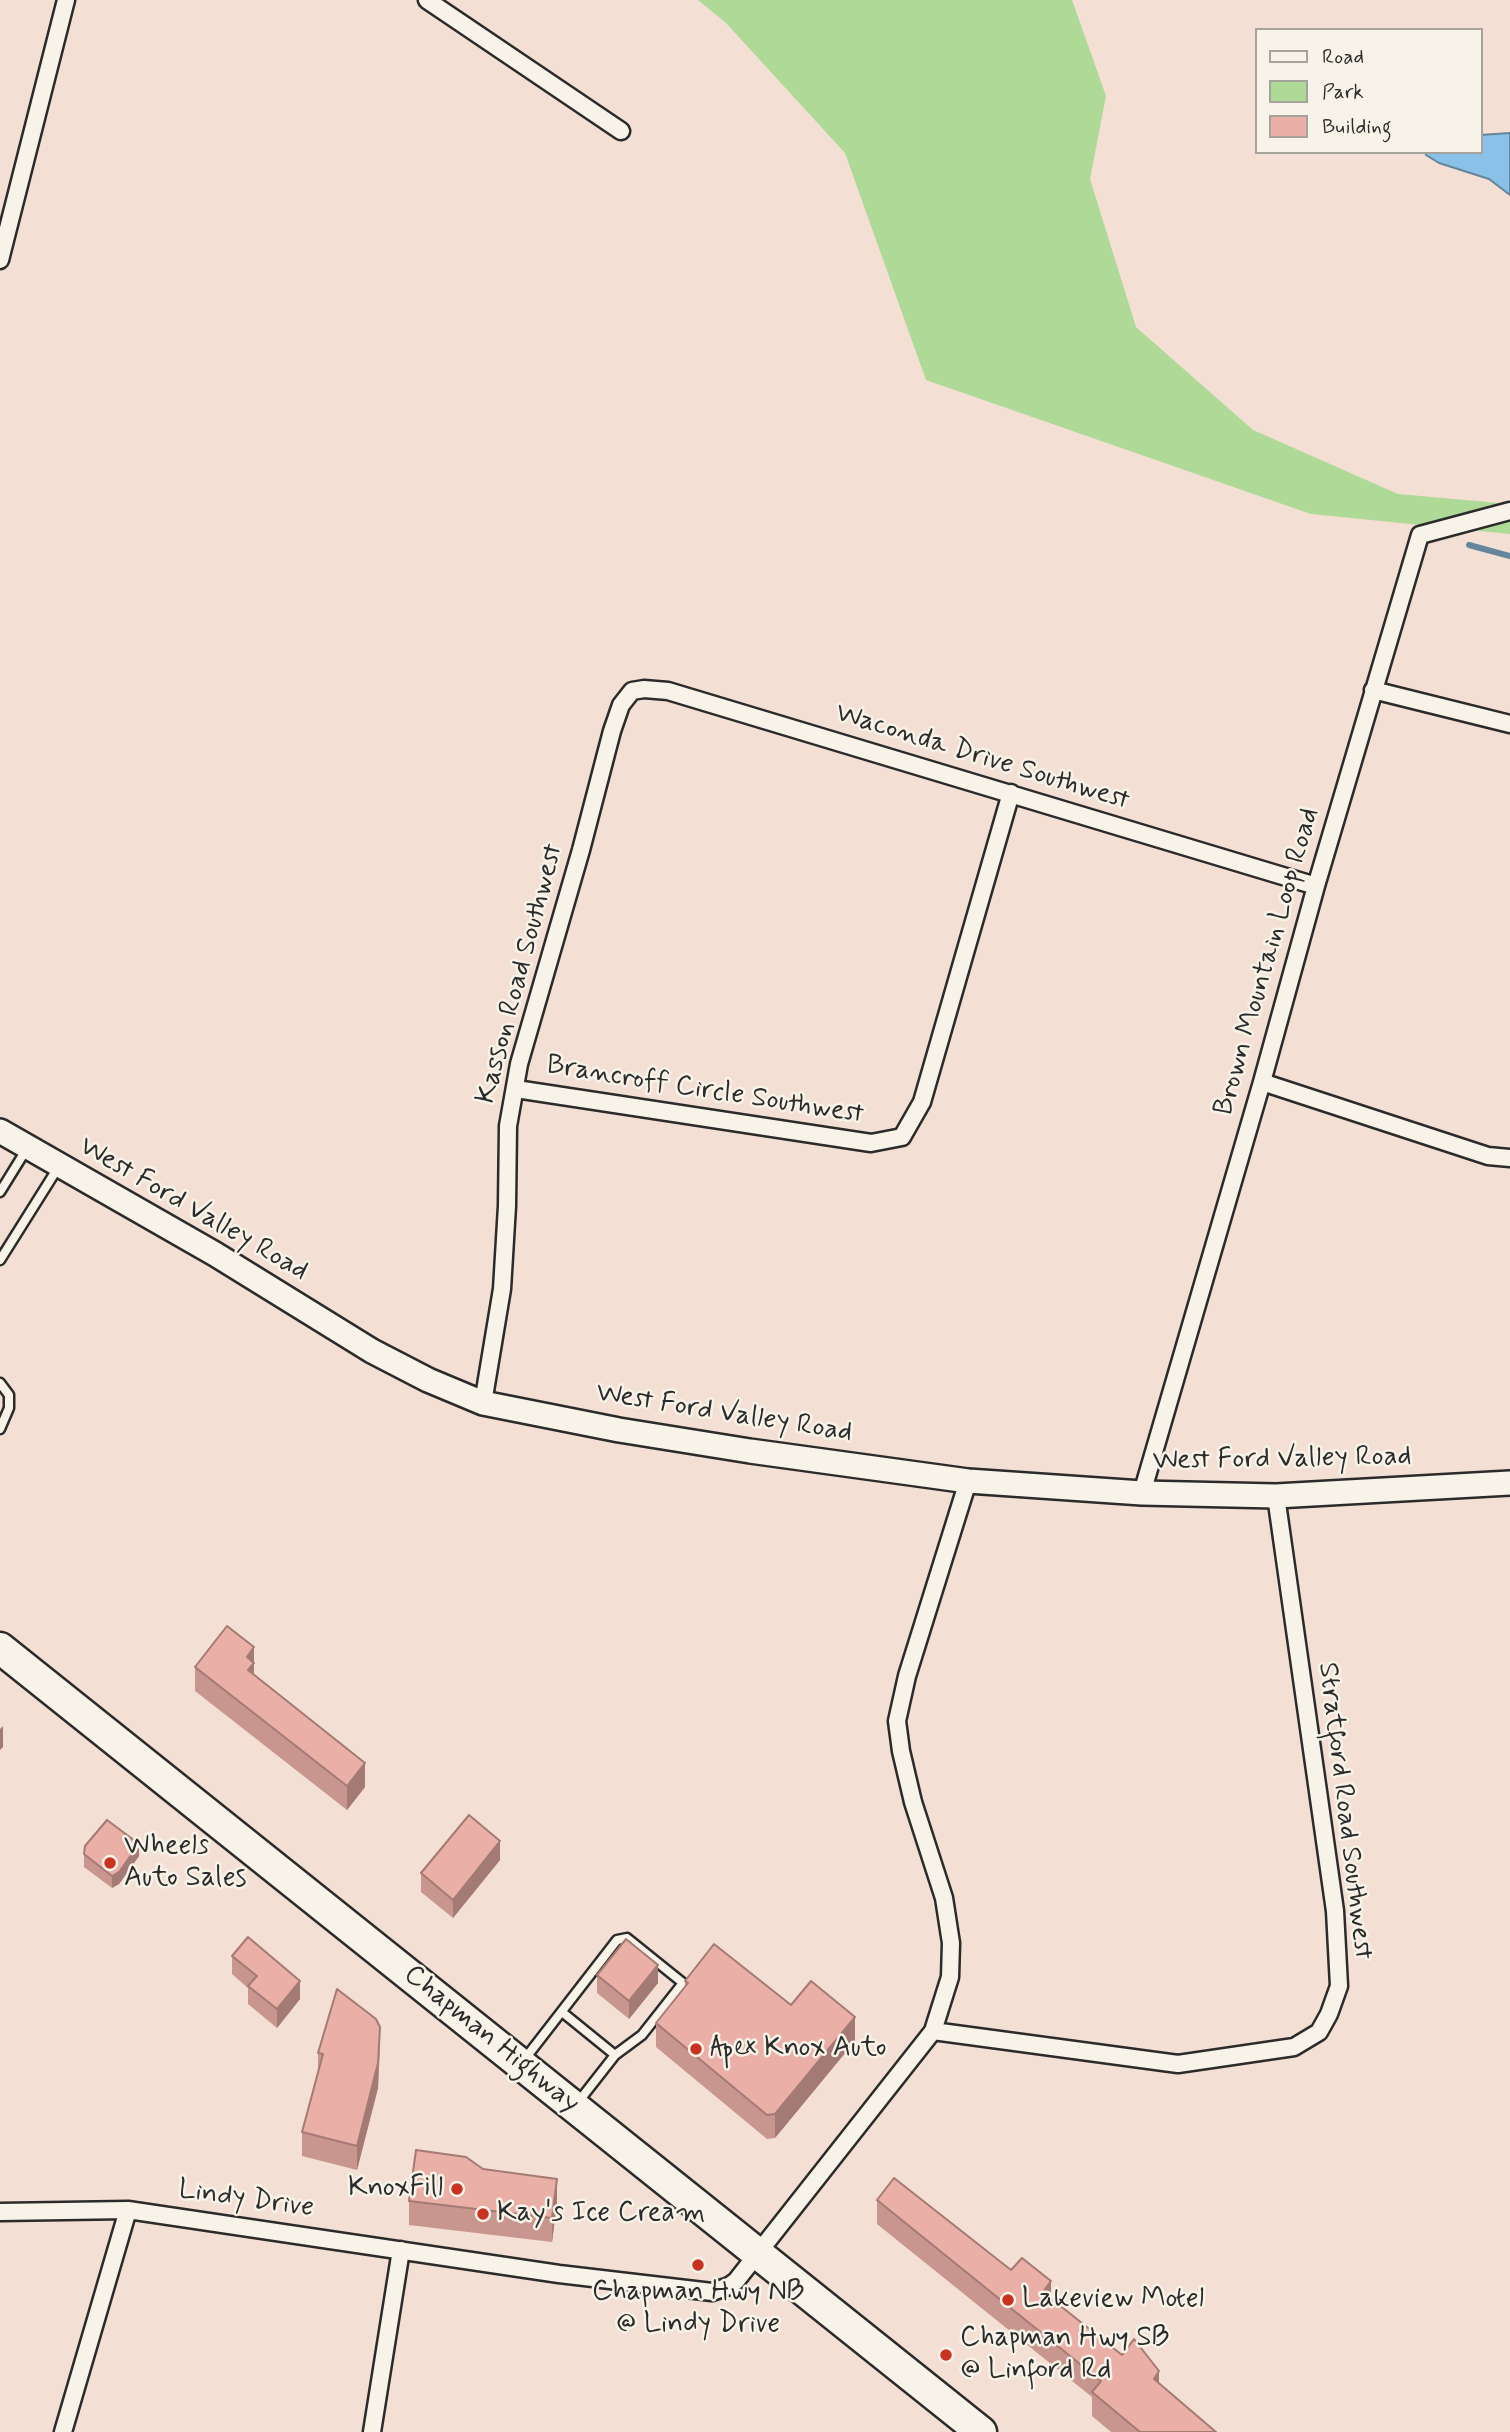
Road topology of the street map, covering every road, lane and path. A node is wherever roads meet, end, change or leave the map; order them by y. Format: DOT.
graph roads {
  1 [pos="66,0"];
  2 [pos="427,0"];
  3 [pos="621,131"];
  4 [pos="0,260"];
  5 [pos="1510,511"];
  6 [pos="1373,690"];
  7 [pos="632,691"];
  8 [pos="1510,724"];
  9 [pos="1011,793"];
  10 [pos="1316,886"];
  11 [pos="1262,1082"];
  12 [pos="516,1089"];
  13 [pos="0,1131"];
  14 [pos="27,1148"];
  15 [pos="1510,1158"];
  16 [pos="59,1166"];
  17 [pos="0,1192"];
  18 [pos="0,1260"];
  19 [pos="0,1382"];
  20 [pos="483,1403"];
  21 [pos="0,1429"];
  22 [pos="968,1481"];
  23 [pos="1510,1483"];
  24 [pos="1142,1493"];
  25 [pos="1276,1496"];
  26 [pos="0,1648"];
  27 [pos="562,2011"];
  28 [pos="933,2031"];
  29 [pos="615,2055"];
  30 [pos="521,2064"];
  31 [pos="575,2106"];
  32 [pos="128,2210"];
  33 [pos="0,2212"];
  34 [pos="401,2249"];
  35 [pos="758,2253"];
  36 [pos="63,2432"];
  37 [pos="372,2432"];
  38 [pos="981,2432"];
  1 -- 4 [label="street"];
  2 -- 3 [label="street"];
  5 -- 6 [label="street, Brown Mountain Loop Road"];
  6 -- 8 [label="street"];
  6 -- 10 [label="street, Brown Mountain Loop Road"];
  7 -- 9 [label="street, Waconda Drive Southwest"];
  7 -- 12 [label="street, Kasson Road Southwest"];
  9 -- 10 [label="street, Waconda Drive Southwest"];
  9 -- 12 [label="street, Brancroff Circle Southwest"];
  10 -- 11 [label="street, Brown Mountain Loop Road"];
  11 -- 15 [label="street"];
  11 -- 24 [label="street, Brown Mountain Loop Road"];
  12 -- 20 [label="street, Kasson Road Southwest"];
  13 -- 14 [label="street, West Ford Valley Road"];
  14 -- 16 [label="street, West Ford Valley Road"];
  14 -- 17 [label="lane"];
  16 -- 18 [label="lane"];
  16 -- 20 [label="street, West Ford Valley Road"];
  19 -- 21 [label="lane"];
  20 -- 22 [label="street, West Ford Valley Road"];
  22 -- 24 [label="street, West Ford Valley Road"];
  22 -- 28 [label="street"];
  23 -- 25 [label="street, West Ford Valley Road"];
  24 -- 25 [label="street, West Ford Valley Road"];
  25 -- 28 [label="street, Stratford Road Southwest"];
  26 -- 30 [label="highway, Chapman Highway"];
  27 -- 29 [label="lane"];
  27 -- 29 [label="lane"];
  27 -- 30 [label="lane"];
  28 -- 35 [label="street, Lindy Drive"];
  29 -- 31 [label="lane"];
  30 -- 31 [label="highway, Chapman Highway"];
  31 -- 35 [label="highway, Chapman Highway"];
  32 -- 33 [label="street, Lindy Drive"];
  32 -- 34 [label="street, Lindy Drive"];
  32 -- 36 [label="street"];
  34 -- 35 [label="street, Lindy Drive"];
  34 -- 37 [label="street"];
  35 -- 38 [label="highway, Chapman Highway"];
}
